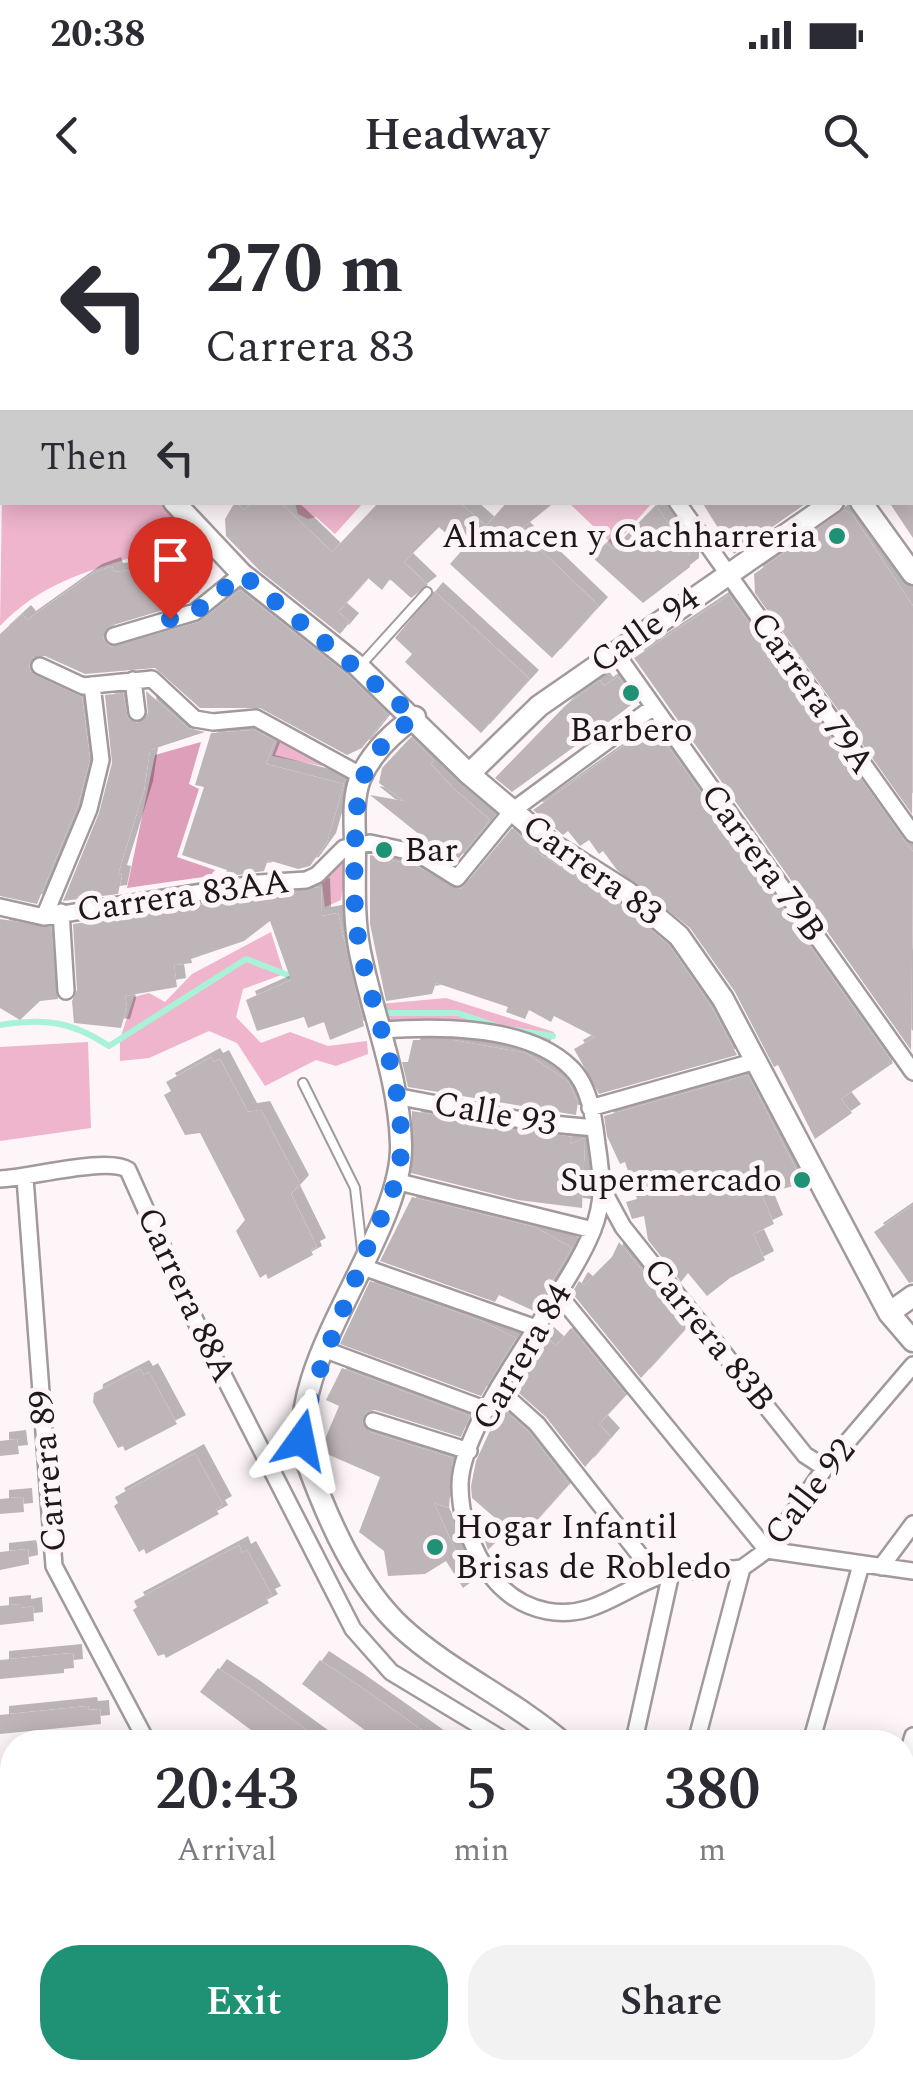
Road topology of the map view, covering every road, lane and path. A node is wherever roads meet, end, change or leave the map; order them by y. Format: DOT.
graph roads {
  1 [pos="679,505"];
  2 [pos="828,505"];
  3 [pos="864,505"];
  4 [pos="184,506"];
  5 [pos="726,572"];
  6 [pos="242,574"];
  7 [pos="913,574"];
  8 [pos="427,592"];
  9 [pos="114,636"];
  10 [pos="615,652"];
  11 [pos="40,666"];
  12 [pos="359,667"];
  13 [pos="133,680"];
  14 [pos="92,685"];
  15 [pos="652,708"];
  16 [pos="137,712"];
  17 [pos="415,717"];
  18 [pos="469,774"];
  19 [pos="362,776"];
  20 [pos="512,811"];
  21 [pos="913,834"];
  22 [pos="355,844"];
  23 [pos="0,907"];
  24 [pos="62,912"];
  25 [pos="44,917"];
  26 [pos="66,992"];
  27 [pos="381,1027"];
  28 [pos="756,1061"];
  29 [pos="913,1072"];
  30 [pos="303,1082"];
  31 [pos="395,1096"];
  32 [pos="590,1108"];
  33 [pos="595,1128"];
  34 [pos="25,1178"];
  35 [pos="0,1179"];
  36 [pos="395,1181"];
  37 [pos="604,1192"];
  38 [pos="593,1230"];
  39 [pos="361,1262"];
  40 [pos="558,1294"];
  41 [pos="913,1296"];
  42 [pos="889,1313"];
  43 [pos="536,1328"];
  44 [pos="913,1341"];
  45 [pos="324,1349"];
  46 [pos="913,1365"];
  47 [pos="500,1392"];
  48 [pos="487,1410"];
  49 [pos="373,1421"];
  50 [pos="470,1451"];
  51 [pos="825,1468"];
  52 [pos="913,1524"];
  53 [pos="768,1550"];
  54 [pos="861,1565"];
  55 [pos="882,1566"];
  56 [pos="742,1568"];
  57 [pos="913,1572"];
  58 [pos="664,1575"];
  59 [pos="141,1730"];
  60 [pos="487,1730"];
  61 [pos="548,1730"];
  62 [pos="637,1730"];
  63 [pos="699,1730"];
  64 [pos="814,1730"];
  1 -- 5 [label="street, Carrera 79A"];
  2 -- 5 [label="street, Calle 94"];
  3 -- 7 [label="street"];
  4 -- 6 [label="street, Carrera 83"];
  5 -- 10 [label="street, Calle 94"];
  5 -- 21 [label="street, Carrera 79A"];
  6 -- 9 [label="street"];
  6 -- 12 [label="street, Carrera 83"];
  8 -- 12 [label="lane"];
  10 -- 15 [label="street, Carrera 79B"];
  10 -- 18 [label="street, Calle 94"];
  11 -- 14 [label="street"];
  12 -- 17 [label="street, Carrera 83"];
  13 -- 14 [label="street"];
  13 -- 16 [label="street"];
  13 -- 19 [label="street"];
  14 -- 25 [label="street"];
  15 -- 20 [label="street"];
  15 -- 29 [label="street, Carrera 79B"];
  17 -- 18 [label="street, Carrera 83"];
  17 -- 19 [label="street"];
  18 -- 20 [label="street, Carrera 83"];
  19 -- 22 [label="street"];
  20 -- 22 [label="street"];
  20 -- 28 [label="street, Carrera 83"];
  22 -- 24 [label="street, Carrera 83AA"];
  22 -- 27 [label="street"];
  23 -- 25 [label="street, Carrera 83AA"];
  24 -- 25 [label="street, Carrera 83AA"];
  24 -- 26 [label="street"];
  27 -- 31 [label="street"];
  27 -- 32 [label="street, Carrera 84"];
  28 -- 32 [label="street"];
  28 -- 42 [label="street, Carrera 83"];
  30 -- 39 [label="lane"];
  31 -- 33 [label="street, Calle 93"];
  31 -- 36 [label="street"];
  32 -- 33 [label="street, Carrera 84"];
  33 -- 37 [label="street, Carrera 84"];
  34 -- 35 [label="street"];
  34 -- 59 [label="street, Carrera 89"];
  34 -- 60 [label="street, Carrera 88A"];
  36 -- 38 [label="street"];
  36 -- 39 [label="street"];
  37 -- 38 [label="street, Carrera 84"];
  37 -- 51 [label="street, Carrera 83B"];
  38 -- 40 [label="street, Carrera 84"];
  39 -- 43 [label="street"];
  39 -- 45 [label="street"];
  40 -- 43 [label="street, Carrera 84"];
  40 -- 53 [label="street"];
  41 -- 42 [label="street"];
  42 -- 44 [label="street, Carrera 83"];
  43 -- 47 [label="street, Carrera 84"];
  45 -- 48 [label="street"];
  45 -- 61 [label="street"];
  46 -- 51 [label="street, Calle 92"];
  47 -- 48 [label="street, Carrera 84"];
  47 -- 58 [label="street"];
  48 -- 50 [label="street, Carrera 84"];
  49 -- 50 [label="street"];
  50 -- 58 [label="street, Carrera 84"];
  51 -- 53 [label="street, Calle 92"];
  52 -- 55 [label="street"];
  53 -- 54 [label="street"];
  53 -- 56 [label="street, Calle 92"];
  54 -- 55 [label="street"];
  54 -- 64 [label="street"];
  55 -- 57 [label="street"];
  56 -- 58 [label="street, Carrera 84"];
  56 -- 63 [label="street, Calle 92"];
  58 -- 62 [label="street"];
}
